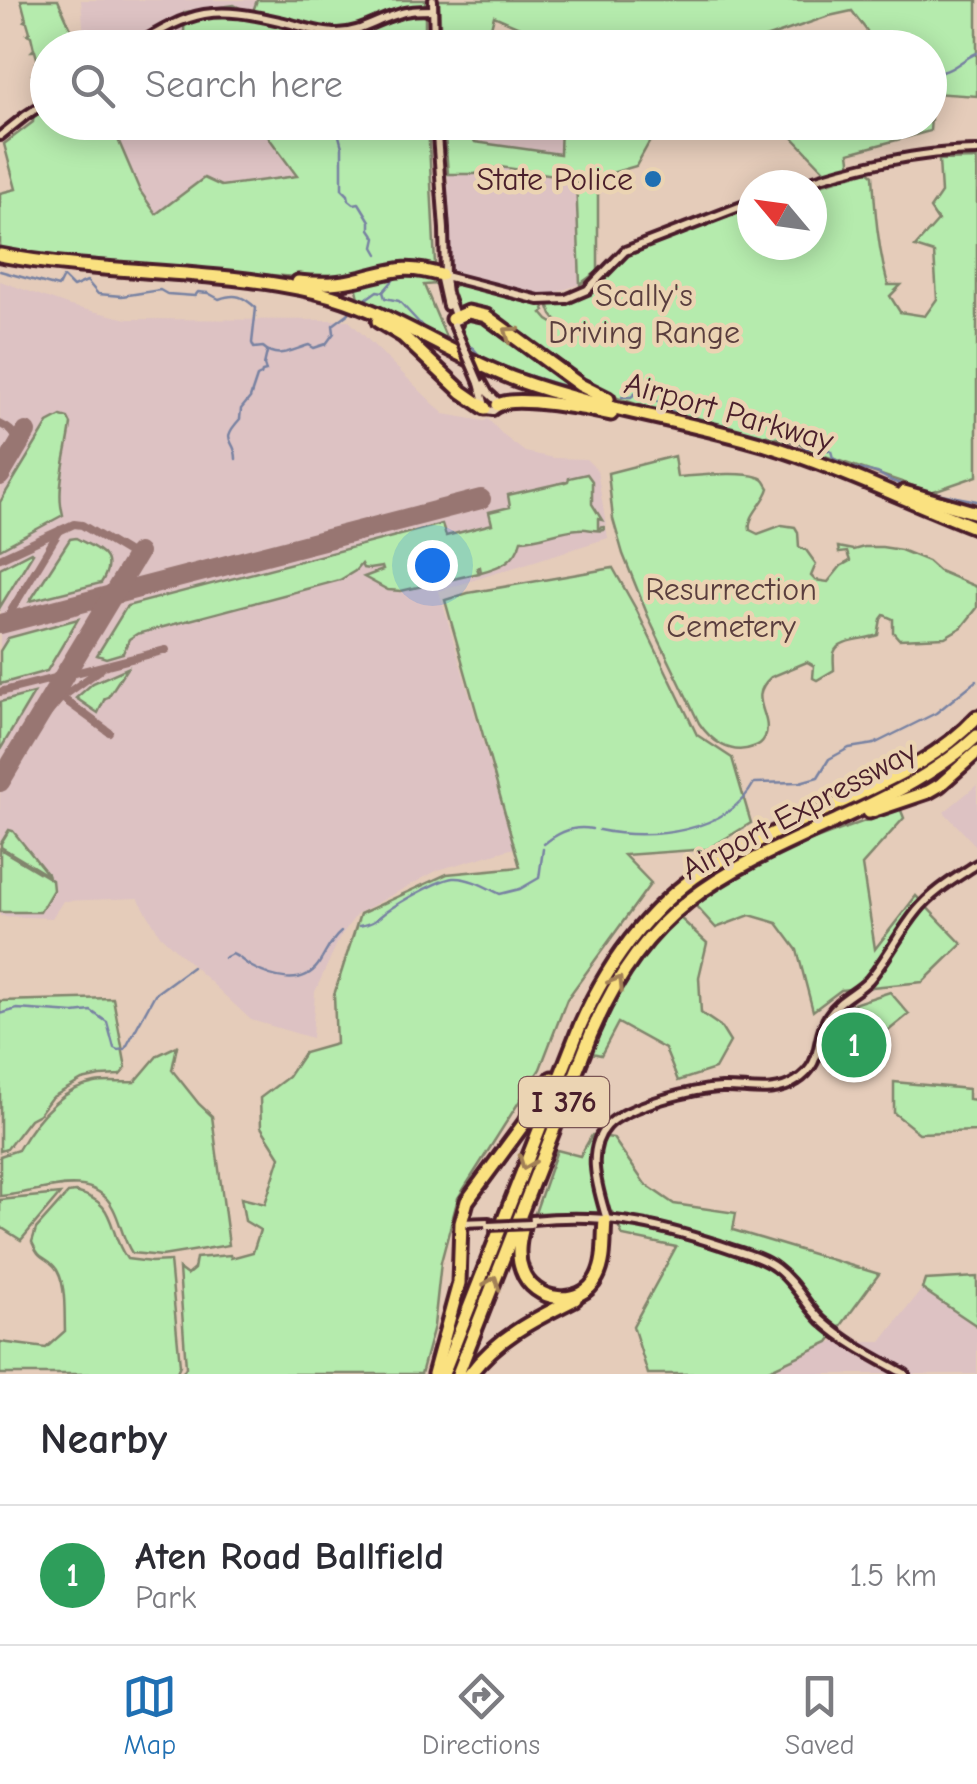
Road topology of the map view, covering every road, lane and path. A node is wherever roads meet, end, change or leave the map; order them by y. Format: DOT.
graph roads {
  1 [pos="433,0"];
  2 [pos="433,10"];
  3 [pos="164,30"];
  4 [pos="316,30"];
  5 [pos="360,30"];
  6 [pos="434,30"];
  7 [pos="30,113"];
  8 [pos="0,136"];
  9 [pos="437,140"];
  10 [pos="977,151"];
  11 [pos="827,177"];
  12 [pos="737,208"];
  13 [pos="0,257"];
  14 [pos="440,272"];
  15 [pos="221,278"];
  16 [pos="352,308"];
  17 [pos="456,318"];
  18 [pos="481,383"];
  19 [pos="492,406"];
  20 [pos="688,425"];
  21 [pos="732,441"];
  22 [pos="791,453"];
  23 [pos="977,512"];
  24 [pos="977,533"];
  25 [pos="977,714"];
  26 [pos="977,736"];
  27 [pos="977,752"];
  28 [pos="786,844"];
  29 [pos="977,864"];
  30 [pos="624,948"];
  31 [pos="591,1034"];
  32 [pos="606,1220"];
  33 [pos="462,1225"];
  34 [pos="434,1374"];
  35 [pos="443,1374"];
  36 [pos="458,1374"];
  37 [pos="470,1374"];
  38 [pos="905,1374"];
  1 -- 2 [label="street"];
  2 -- 5 [label="street"];
  2 -- 6 [label="street"];
  3 -- 4 [label="street"];
  7 -- 8 [label="street"];
  9 -- 14 [label="street"];
  10 -- 11 [label="street"];
  12 -- 14 [label="street"];
  13 -- 15 [label="highway, Airport Parkway"];
  13 -- 16 [label="highway, Airport Parkway"];
  14 -- 15 [label="highway"];
  14 -- 17 [label="street"];
  15 -- 20 [label="highway, Airport Parkway"];
  16 -- 19 [label="highway"];
  16 -- 21 [label="highway, Airport Parkway"];
  17 -- 18 [label="street, bridge"];
  20 -- 17 [label="highway, one-way"];
  18 -- 19 [label="street"];
  18 -- 19 [label="street"];
  19 -- 21 [label="highway"];
  20 -- 22 [label="highway, Airport Parkway"];
  21 -- 24 [label="highway, Airport Parkway"];
  22 -- 23 [label="highway"];
  22 -- 24 [label="highway, Airport Parkway"];
  25 -- 30 [label="highway, Airport Expressway / I 376"];
  26 -- 28 [label="highway, Airport Expressway / I 376"];
  27 -- 28 [label="highway"];
  31 -- 28 [label="highway, Airport Expressway / I 376, one-way"];
  29 -- 32 [label="street"];
  30 -- 33 [label="highway"];
  30 -- 35 [label="highway, Airport Expressway / I 376, one-way"];
  31 -- 32 [label="highway"];
  36 -- 31 [label="highway, Airport Expressway / I 376, one-way"];
  32 -- 33 [label="street, bridge"];
  32 -- 37 [label="highway"];
  32 -- 38 [label="street"];
  33 -- 34 [label="highway"];
}
